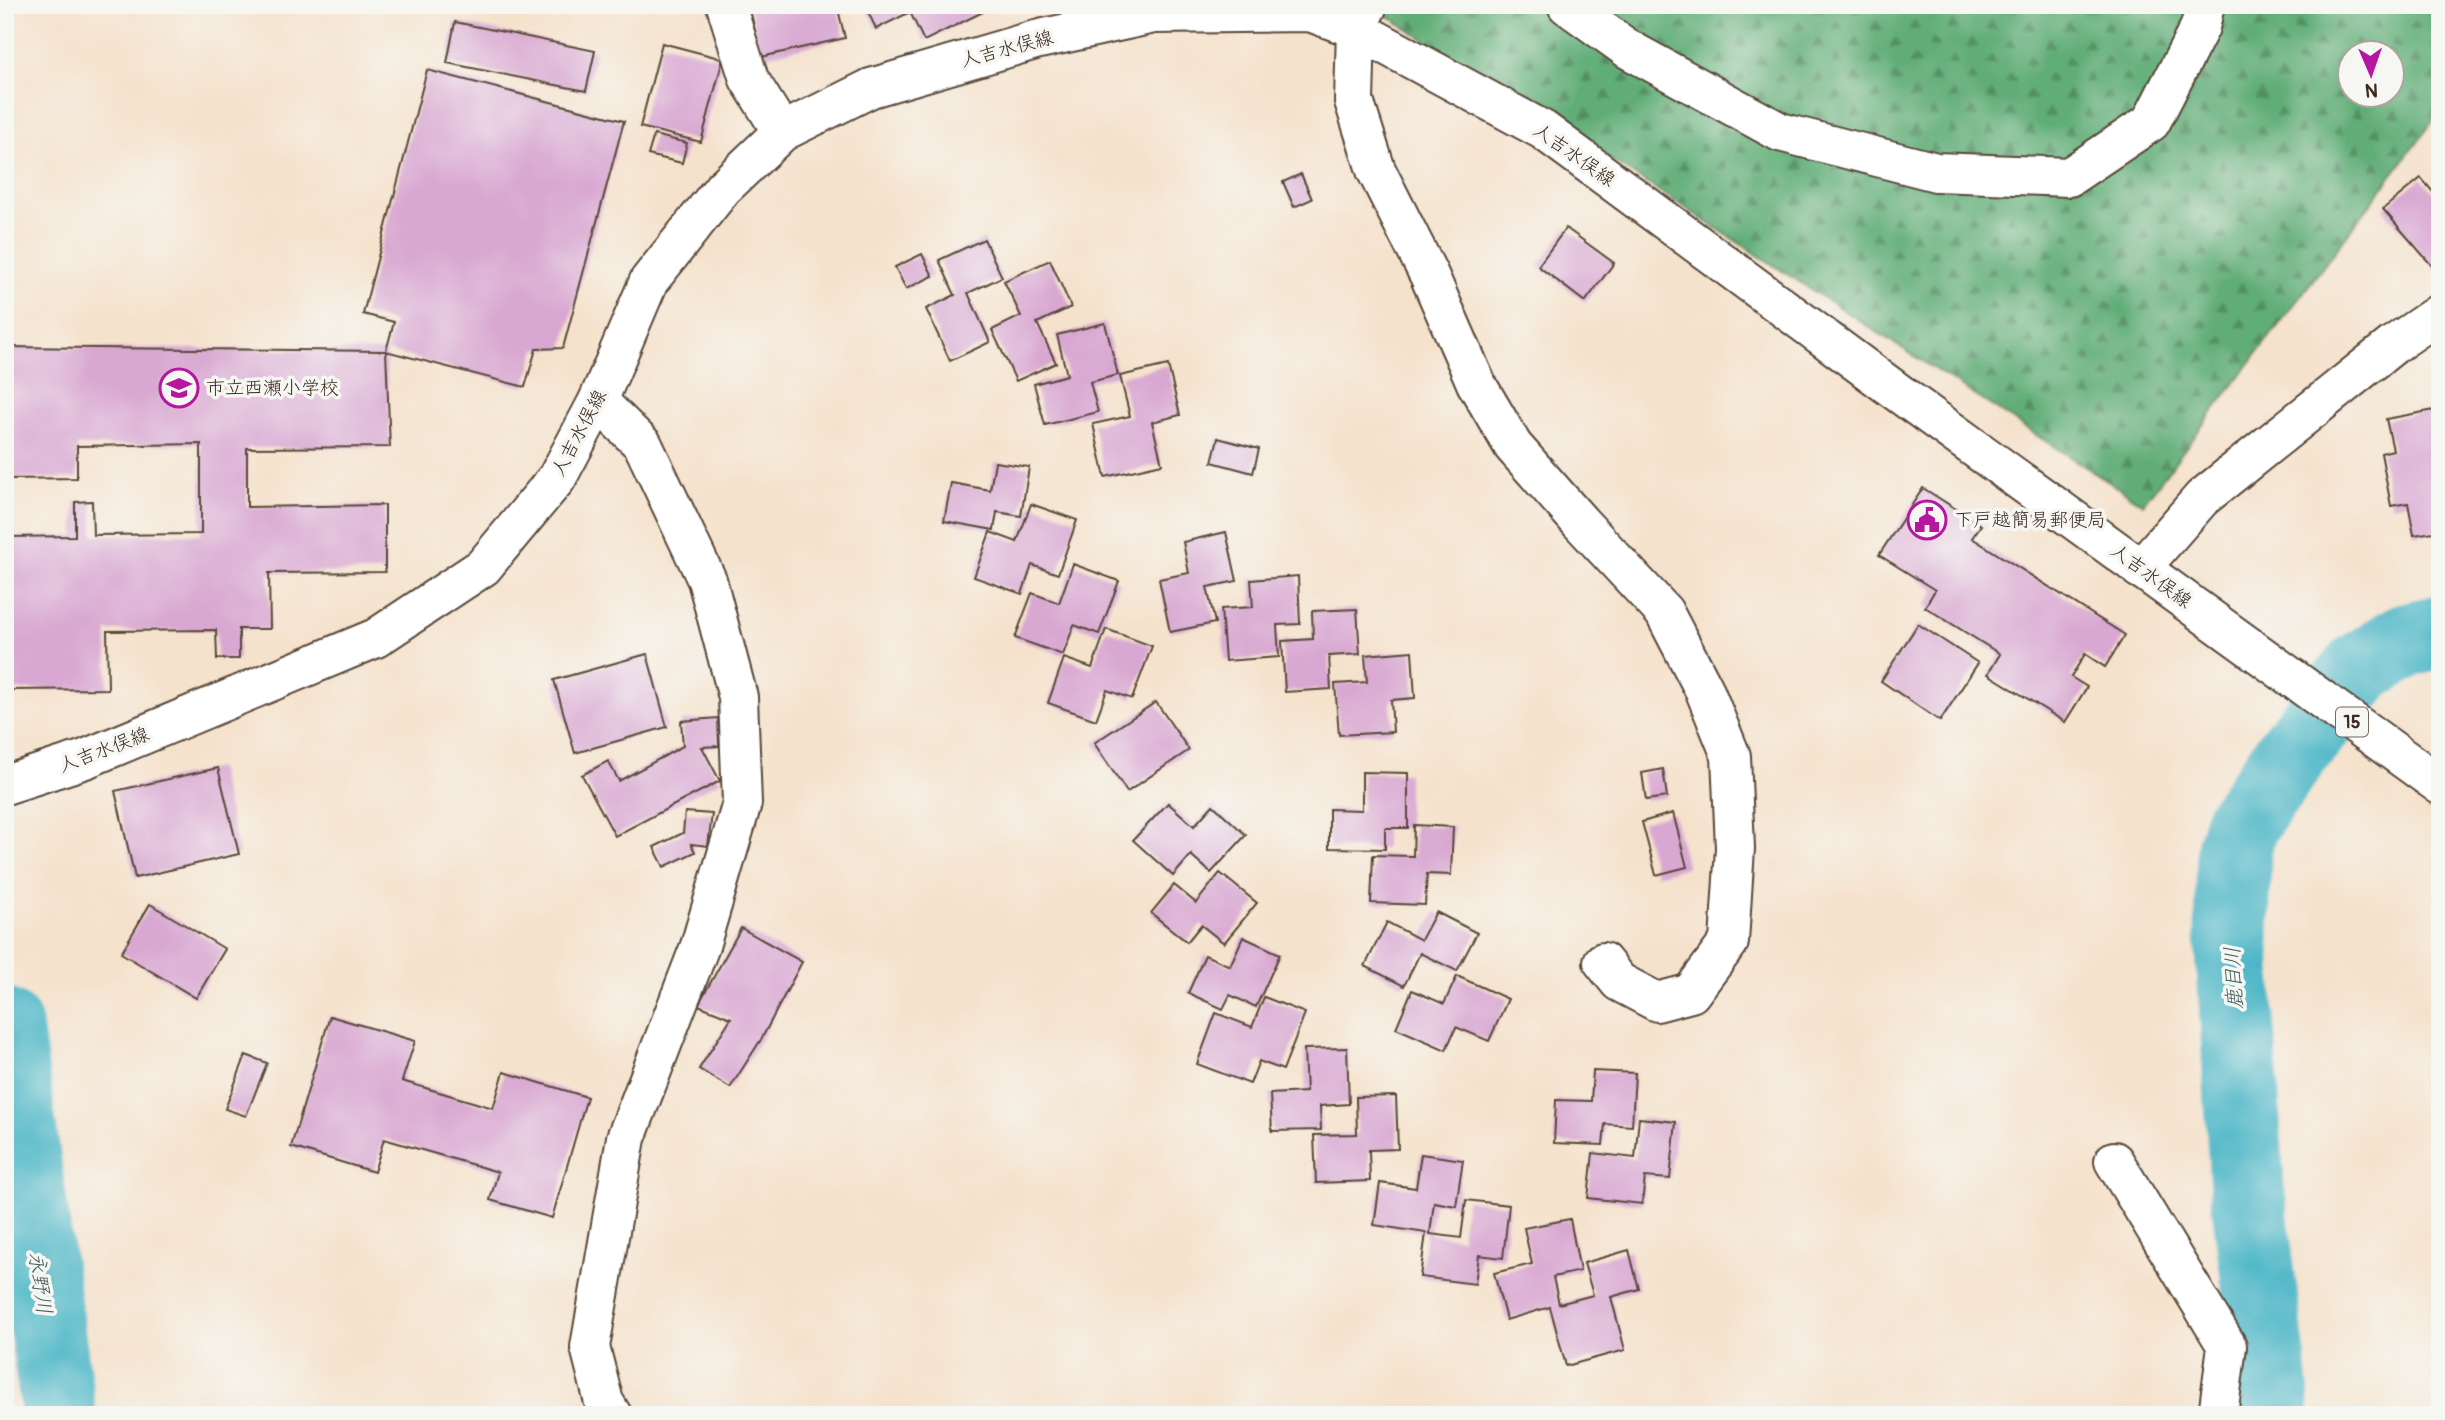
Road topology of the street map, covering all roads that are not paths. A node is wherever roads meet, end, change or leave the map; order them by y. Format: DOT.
graph roads {
  1 [pos="726,5"];
  2 [pos="1567,5"];
  3 [pos="2205,5"];
  4 [pos="1362,17"];
  5 [pos="782,132"];
  6 [pos="2440,313"];
  7 [pos="598,401"];
  8 [pos="2140,569"];
  9 [pos="15,782"];
  10 [pos="2440,785"];
  11 [pos="1603,961"];
  12 [pos="2114,1161"];
  13 [pos="612,1415"];
  14 [pos="2218,1415"];
  1 -- 5 [label="street"];
  2 -- 3 [label="street"];
  4 -- 5 [label="street, 人吉水俣線 / 15"];
  4 -- 8 [label="street, 人吉水俣線 / 15"];
  4 -- 11 [label="street"];
  5 -- 7 [label="street, 人吉水俣線 / 15"];
  6 -- 8 [label="street"];
  7 -- 9 [label="street, 人吉水俣線 / 15"];
  7 -- 13 [label="street"];
  8 -- 10 [label="street, 人吉水俣線 / 15"];
  12 -- 14 [label="street"];
}
